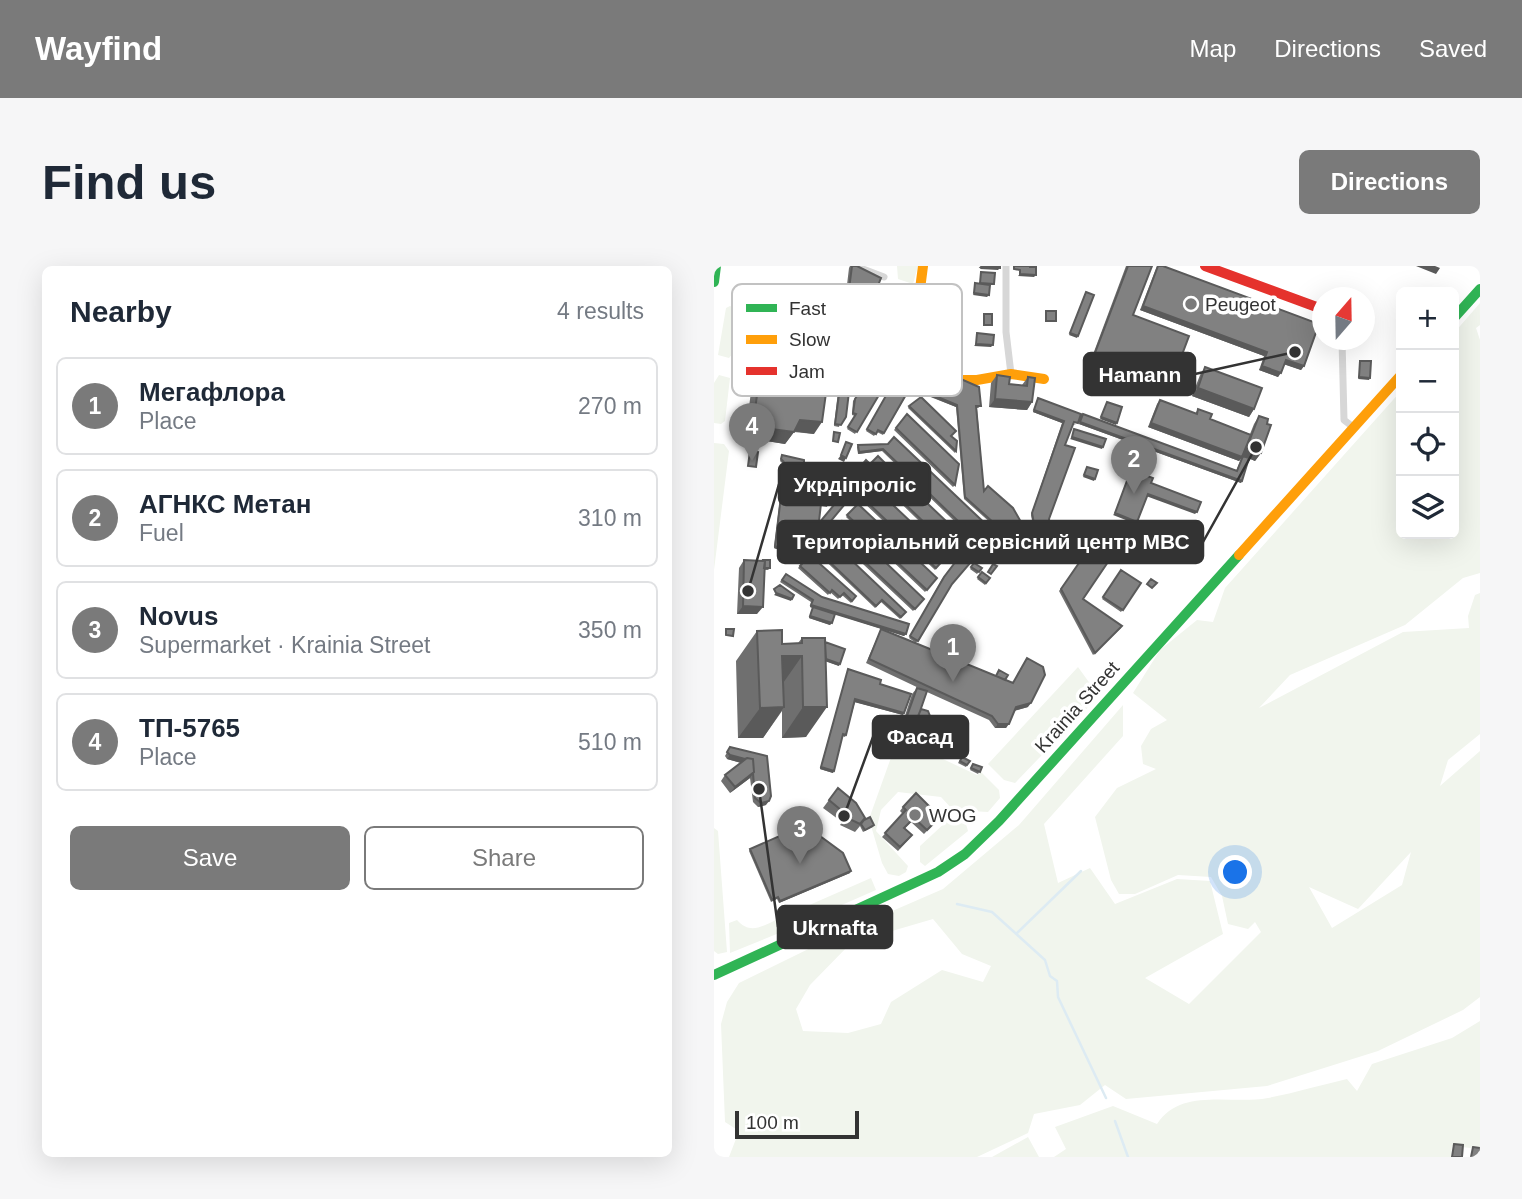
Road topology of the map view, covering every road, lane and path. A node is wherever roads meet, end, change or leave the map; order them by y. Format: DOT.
graph roads {
  1 [pos="716,266"];
  2 [pos="855,266"];
  3 [pos="923,266"];
  4 [pos="1006,266"];
  5 [pos="1205,266"];
  6 [pos="884,277"];
  7 [pos="714,282"];
  8 [pos="921,284"];
  9 [pos="1480,289"];
  10 [pos="1312,305"];
  11 [pos="1459,312"];
  12 [pos="1342,350"];
  13 [pos="1011,373"];
  14 [pos="1044,379"];
  15 [pos="962,380"];
  16 [pos="1396,380"];
  17 [pos="1353,427"];
  18 [pos="714,975"];
  1 -- 7 [label="street"];
  2 -- 6 [label="street"];
  3 -- 8 [label="street"];
  4 -- 13 [label="street"];
  5 -- 10 [label="street"];
  9 -- 11 [label="street"];
  12 -- 17 [label="street"];
  13 -- 14 [label="street"];
  13 -- 15 [label="street"];
  16 -- 17 [label="street, Krainia Street"];
  17 -- 18 [label="street, Krainia Street"];
}
